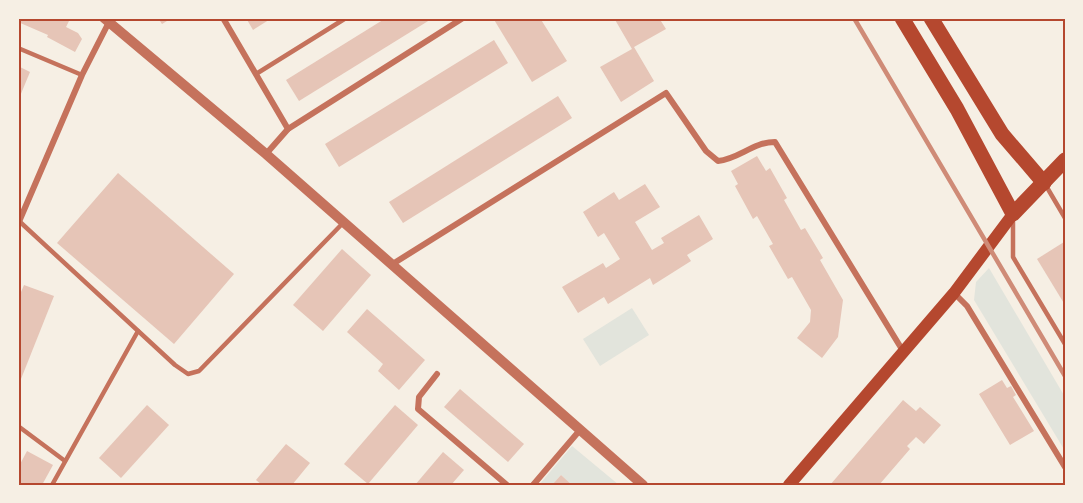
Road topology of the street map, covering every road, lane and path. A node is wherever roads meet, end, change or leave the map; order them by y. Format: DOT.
graph roads {
  1 [pos="224,18"];
  2 [pos="346,18"];
  3 [pos="463,18"];
  4 [pos="902,18"];
  5 [pos="931,18"];
  6 [pos="107,20"];
  7 [pos="18,48"];
  8 [pos="256,74"];
  9 [pos="82,75"];
  10 [pos="288,129"];
  11 [pos="266,154"];
  12 [pos="1065,160"];
  13 [pos="1044,183"];
  14 [pos="1013,214"];
  15 [pos="1065,218"];
  16 [pos="19,223"];
  17 [pos="342,224"];
  18 [pos="390,266"];
  19 [pos="954,293"];
  20 [pos="138,331"];
  21 [pos="1065,344"];
  22 [pos="903,352"];
  23 [pos="437,374"];
  24 [pos="18,426"];
  25 [pos="580,430"];
  26 [pos="65,461"];
  27 [pos="1065,467"];
  28 [pos="52,485"];
  29 [pos="507,485"];
  30 [pos="533,485"];
  31 [pos="643,485"];
  32 [pos="789,485"];
  1 -- 8 [label="street"];
  2 -- 8 [label="lane"];
  3 -- 10 [label="street"];
  4 -- 14 [label="main road"];
  5 -- 13 [label="main road"];
  6 -- 9 [label="street"];
  6 -- 11 [label="street"];
  7 -- 9 [label="lane"];
  8 -- 10 [label="street"];
  9 -- 16 [label="street"];
  10 -- 11 [label="street"];
  11 -- 17 [label="street"];
  12 -- 13 [label="main road"];
  13 -- 14 [label="main road"];
  13 -- 15 [label="lane"];
  14 -- 19 [label="main road"];
  14 -- 21 [label="lane"];
  16 -- 20 [label="lane"];
  17 -- 18 [label="street"];
  17 -- 20 [label="lane"];
  18 -- 22 [label="street"];
  18 -- 25 [label="street"];
  19 -- 22 [label="main road"];
  19 -- 27 [label="street"];
  20 -- 26 [label="lane"];
  22 -- 32 [label="main road"];
  23 -- 29 [label="street"];
  24 -- 26 [label="lane"];
  25 -- 30 [label="street"];
  25 -- 31 [label="street"];
  26 -- 28 [label="lane"];
}
